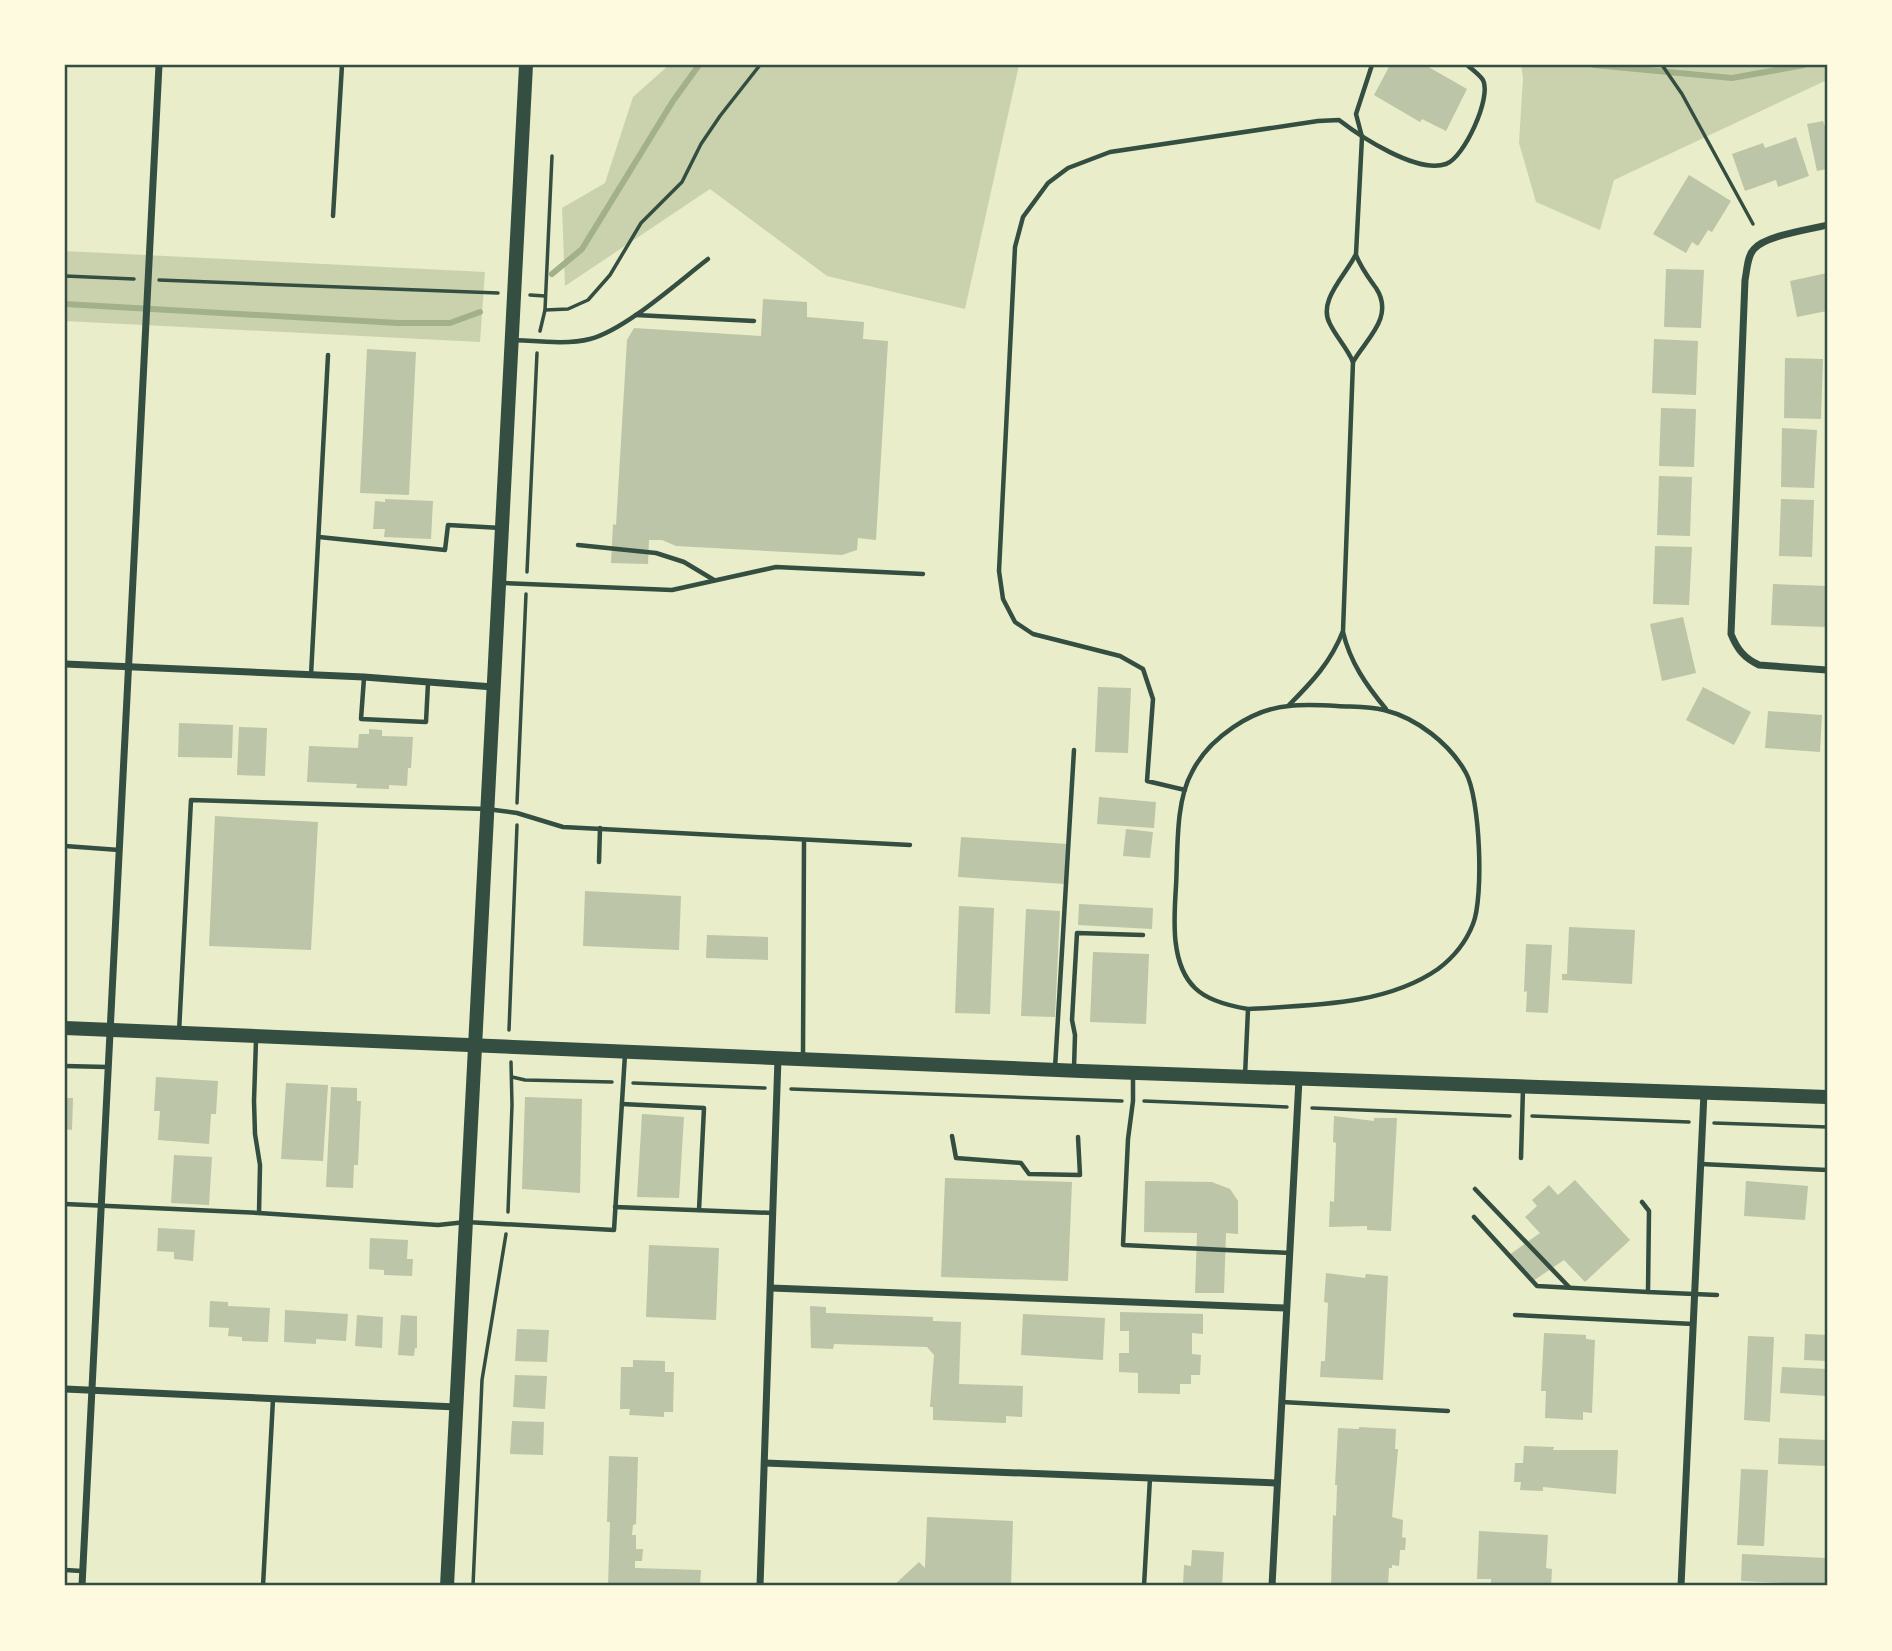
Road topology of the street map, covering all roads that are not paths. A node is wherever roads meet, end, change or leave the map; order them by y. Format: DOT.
graph roads {
  1 [pos="159,65"];
  2 [pos="342,65"];
  3 [pos="526,65"];
  4 [pos="1372,65"];
  5 [pos="1467,65"];
  6 [pos="1362,137"];
  7 [pos="333,216"];
  8 [pos="1827,225"];
  9 [pos="1356,254"];
  10 [pos="708,259"];
  11 [pos="635,315"];
  12 [pos="754,321"];
  13 [pos="512,340"];
  14 [pos="328,355"];
  15 [pos="1353,362"];
  16 [pos="502,528"];
  17 [pos="319,537"];
  18 [pos="578,545"];
  19 [pos="923,574"];
  20 [pos="715,581"];
  21 [pos="499,583"];
  22 [pos="1343,631"];
  23 [pos="65,664"];
  24 [pos="129,667"];
  25 [pos="1827,670"];
  26 [pos="311,675"];
  27 [pos="364,677"];
  28 [pos="428,681"];
  29 [pos="493,687"];
  30 [pos="1288,706"];
  31 [pos="1387,710"];
  32 [pos="1074,750"];
  33 [pos="1185,790"];
  34 [pos="487,809"];
  35 [pos="600,828"];
  36 [pos="804,840"];
  37 [pos="910,845"];
  38 [pos="65,846"];
  39 [pos="119,850"];
  40 [pos="599,862"];
  41 [pos="1143,935"];
  42 [pos="1248,1009"];
  43 [pos="65,1028"];
  44 [pos="110,1030"];
  45 [pos="179,1033"];
  46 [pos="256,1036"];
  47 [pos="475,1045"];
  48 [pos="625,1052"];
  49 [pos="778,1058"];
  50 [pos="803,1059"];
  51 [pos="65,1066"];
  52 [pos="108,1068"];
  53 [pos="1055,1069"];
  54 [pos="1074,1070"];
  55 [pos="1133,1073"];
  56 [pos="1245,1076"];
  57 [pos="1299,1079"];
  58 [pos="1522,1087"];
  59 [pos="1704,1093"];
  60 [pos="1827,1097"];
  61 [pos="622,1104"];
  62 [pos="952,1136"];
  63 [pos="1078,1138"];
  64 [pos="1521,1158"];
  65 [pos="1700,1164"];
  66 [pos="1827,1170"];
  67 [pos="1475,1189"];
  68 [pos="1642,1202"];
  69 [pos="65,1204"];
  70 [pos="101,1205"];
  71 [pos="615,1207"];
  72 [pos="699,1210"];
  73 [pos="259,1213"];
  74 [pos="774,1213"];
  75 [pos="1474,1217"];
  76 [pos="466,1222"];
  77 [pos="1290,1253"];
  78 [pos="771,1288"];
  79 [pos="1569,1288"];
  80 [pos="1648,1292"];
  81 [pos="1695,1294"];
  82 [pos="1717,1295"];
  83 [pos="1286,1308"];
  84 [pos="1515,1315"];
  85 [pos="1693,1324"];
  86 [pos="65,1389"];
  87 [pos="91,1390"];
  88 [pos="273,1399"];
  89 [pos="1282,1402"];
  90 [pos="458,1408"];
  91 [pos="1448,1411"];
  92 [pos="765,1463"];
  93 [pos="1150,1478"];
  94 [pos="1277,1483"];
  95 [pos="65,1570"];
  96 [pos="82,1571"];
  97 [pos="82,1586"];
  98 [pos="263,1586"];
  99 [pos="447,1586"];
  100 [pos="760,1586"];
  101 [pos="1144,1586"];
  102 [pos="1272,1586"];
  103 [pos="1681,1586"];
  1 -- 24 [label="street"];
  2 -- 7 [label="lane"];
  3 -- 13 [label="main road"];
  4 -- 6 [label="lane"];
  5 -- 6 [label="lane"];
  6 -- 9 [label="lane"];
  6 -- 33 [label="lane"];
  8 -- 25 [label="street"];
  9 -- 15 [label="lane"];
  9 -- 15 [label="lane"];
  10 -- 11 [label="lane"];
  11 -- 12 [label="lane"];
  11 -- 13 [label="lane"];
  13 -- 16 [label="main road"];
  14 -- 17 [label="lane"];
  15 -- 22 [label="lane"];
  16 -- 17 [label="lane"];
  16 -- 21 [label="main road"];
  17 -- 26 [label="lane"];
  18 -- 20 [label="lane"];
  19 -- 20 [label="lane"];
  20 -- 21 [label="lane"];
  21 -- 29 [label="main road"];
  22 -- 30 [label="lane"];
  22 -- 31 [label="lane"];
  23 -- 24 [label="street"];
  24 -- 26 [label="street"];
  24 -- 39 [label="street"];
  26 -- 27 [label="street"];
  27 -- 28 [label="street"];
  27 -- 28 [label="lane"];
  28 -- 29 [label="street"];
  29 -- 34 [label="main road"];
  30 -- 31 [label="lane"];
  30 -- 33 [label="lane"];
  31 -- 42 [label="lane"];
  32 -- 53 [label="lane"];
  33 -- 42 [label="lane"];
  34 -- 35 [label="lane"];
  34 -- 45 [label="lane"];
  34 -- 47 [label="main road"];
  35 -- 36 [label="lane"];
  35 -- 40 [label="lane"];
  36 -- 37 [label="lane"];
  36 -- 50 [label="lane"];
  38 -- 39 [label="lane"];
  39 -- 44 [label="street"];
  41 -- 54 [label="lane"];
  42 -- 56 [label="lane"];
  43 -- 44 [label="main road"];
  44 -- 45 [label="main road"];
  44 -- 52 [label="street"];
  45 -- 46 [label="main road"];
  46 -- 47 [label="main road"];
  46 -- 73 [label="lane"];
  47 -- 48 [label="main road"];
  47 -- 76 [label="main road"];
  48 -- 49 [label="main road"];
  48 -- 61 [label="lane"];
  49 -- 50 [label="main road"];
  49 -- 74 [label="street"];
  50 -- 53 [label="main road"];
  51 -- 52 [label="lane"];
  52 -- 70 [label="street"];
  53 -- 54 [label="main road"];
  54 -- 55 [label="main road"];
  55 -- 56 [label="main road"];
  55 -- 77 [label="lane"];
  56 -- 57 [label="main road"];
  57 -- 58 [label="main road"];
  57 -- 77 [label="street"];
  58 -- 59 [label="main road"];
  58 -- 64 [label="lane"];
  59 -- 60 [label="main road"];
  59 -- 65 [label="street"];
  61 -- 71 [label="lane"];
  61 -- 72 [label="lane"];
  62 -- 63 [label="lane"];
  65 -- 66 [label="lane"];
  65 -- 81 [label="street"];
  67 -- 79 [label="lane"];
  68 -- 80 [label="lane"];
  69 -- 70 [label="lane"];
  70 -- 73 [label="lane"];
  70 -- 87 [label="street"];
  71 -- 72 [label="lane"];
  71 -- 76 [label="lane"];
  72 -- 74 [label="lane"];
  73 -- 76 [label="lane"];
  74 -- 78 [label="street"];
  75 -- 79 [label="lane"];
  76 -- 90 [label="main road"];
  77 -- 83 [label="street"];
  78 -- 83 [label="street"];
  78 -- 92 [label="street"];
  79 -- 80 [label="lane"];
  80 -- 81 [label="lane"];
  81 -- 82 [label="lane"];
  81 -- 85 [label="street"];
  83 -- 89 [label="street"];
  84 -- 85 [label="lane"];
  85 -- 103 [label="street"];
  86 -- 87 [label="street"];
  87 -- 88 [label="street"];
  87 -- 96 [label="street"];
  88 -- 90 [label="street"];
  88 -- 98 [label="lane"];
  89 -- 91 [label="lane"];
  89 -- 94 [label="street"];
  90 -- 99 [label="main road"];
  92 -- 93 [label="street"];
  92 -- 100 [label="street"];
  93 -- 94 [label="street"];
  93 -- 101 [label="lane"];
  94 -- 102 [label="street"];
  95 -- 96 [label="lane"];
  96 -- 97 [label="street"];
}
